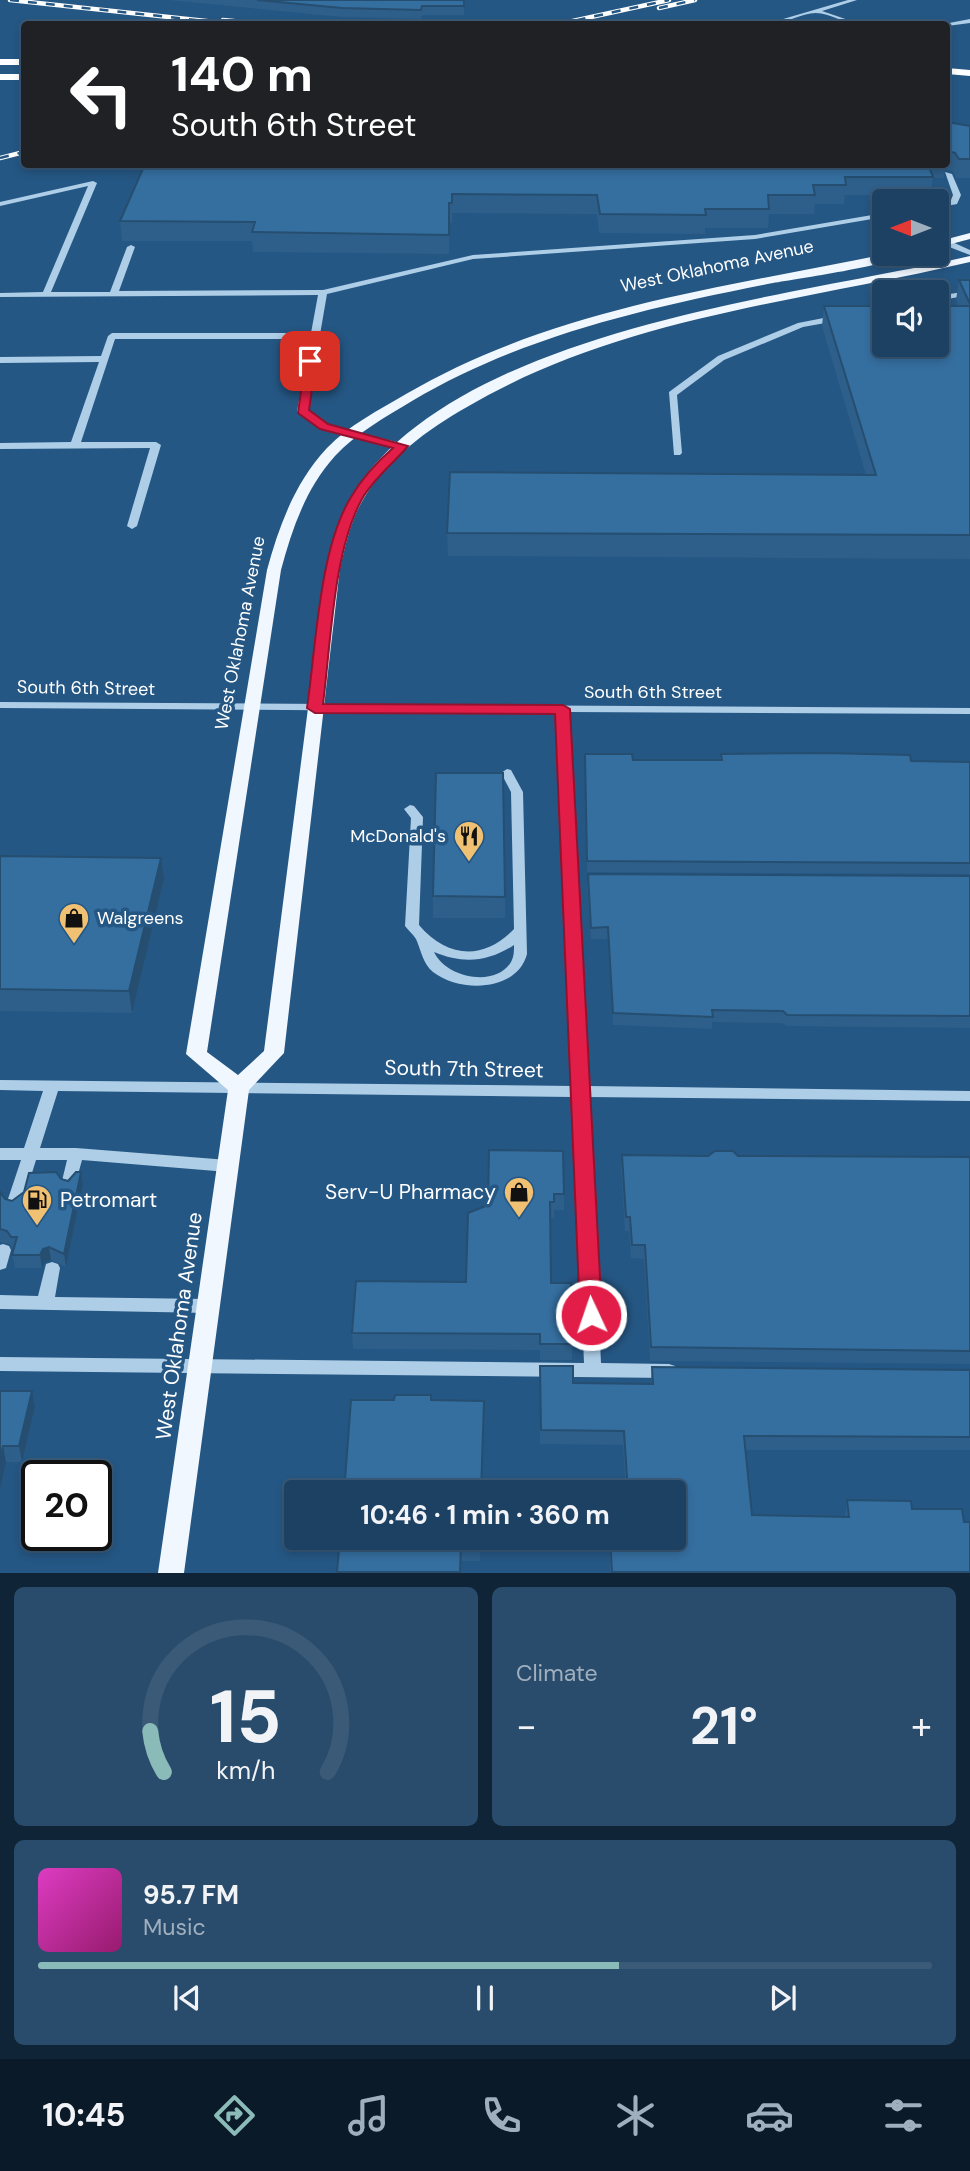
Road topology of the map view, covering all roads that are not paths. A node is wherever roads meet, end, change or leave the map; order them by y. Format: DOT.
graph roads {
  1 [pos="854,0"];
  2 [pos="817,11"];
  3 [pos="780,21"];
  4 [pos="848,21"];
  5 [pos="970,21"];
  6 [pos="950,24"];
  7 [pos="0,62"];
  8 [pos="21,62"];
  9 [pos="950,63"];
  10 [pos="970,65"];
  11 [pos="950,71"];
  12 [pos="970,73"];
  13 [pos="0,77"];
  14 [pos="21,77"];
  15 [pos="950,83"];
  16 [pos="970,85"];
  17 [pos="948,174"];
  18 [pos="949,203"];
  19 [pos="0,204"];
  20 [pos="872,217"];
  21 [pos="970,236"];
  22 [pos="949,242"];
  23 [pos="949,246"];
  24 [pos="131,247"];
  25 [pos="970,253"];
  26 [pos="970,259"];
  27 [pos="872,260"];
  28 [pos="323,292"];
  29 [pos="114,293"];
  30 [pos="970,293"];
  31 [pos="46,294"];
  32 [pos="0,295"];
  33 [pos="949,297"];
  34 [pos="856,314"];
  35 [pos="314,336"];
  36 [pos="104,359"];
  37 [pos="0,360"];
  38 [pos="351,434"];
  39 [pos="75,445"];
  40 [pos="0,446"];
  41 [pos="402,446"];
  42 [pos="677,453"];
  43 [pos="132,526"];
  44 [pos="0,705"];
  45 [pos="250,708"];
  46 [pos="315,708"];
  47 [pos="563,709"];
  48 [pos="970,711"];
  49 [pos="507,773"];
  50 [pos="410,808"];
  51 [pos="521,930"];
  52 [pos="421,940"];
  53 [pos="0,1084"];
  54 [pos="52,1085"];
  55 [pos="239,1087"];
  56 [pos="580,1092"];
  57 [pos="970,1096"];
  58 [pos="30,1153"];
  59 [pos="0,1154"];
  60 [pos="76,1154"];
  61 [pos="228,1166"];
  62 [pos="69,1185"];
  63 [pos="14,1205"];
  64 [pos="52,1268"];
  65 [pos="0,1302"];
  66 [pos="45,1303"];
  67 [pos="208,1306"];
  68 [pos="0,1364"];
  69 [pos="200,1367"];
  70 [pos="593,1370"];
  71 [pos="691,1371"];
  72 [pos="171,1573"];
  1 -- 2 [label="street"];
  2 -- 3 [label="street"];
  2 -- 4 [label="street"];
  5 -- 6 [label="street"];
  7 -- 8 [label="highway"];
  9 -- 10 [label="highway"];
  11 -- 12 [label="highway"];
  13 -- 14 [label="highway"];
  15 -- 16 [label="highway"];
  17 -- 18 [label="street"];
  19 -- 31 [label="street"];
  20 -- 28 [label="street"];
  21 -- 22 [label="main road"];
  23 -- 25 [label="street"];
  24 -- 29 [label="street"];
  26 -- 41 [label="main road"];
  27 -- 38 [label="main road, West Oklahoma Avenue"];
  28 -- 29 [label="street"];
  28 -- 35 [label="street"];
  29 -- 31 [label="street"];
  30 -- 33 [label="street"];
  31 -- 32 [label="street"];
  34 -- 42 [label="street"];
  35 -- 36 [label="street"];
  35 -- 38 [label="street"];
  36 -- 37 [label="street"];
  36 -- 39 [label="street"];
  38 -- 41 [label="street"];
  38 -- 45 [label="main road, West Oklahoma Avenue"];
  39 -- 40 [label="street"];
  39 -- 43 [label="street"];
  41 -- 46 [label="main road"];
  44 -- 45 [label="street, South 6th Street"];
  45 -- 46 [label="street, South 6th Street"];
  45 -- 55 [label="main road, West Oklahoma Avenue"];
  46 -- 47 [label="street, South 6th Street"];
  46 -- 55 [label="main road"];
  47 -- 48 [label="street, South 6th Street"];
  47 -- 56 [label="street"];
  49 -- 51 [label="street"];
  50 -- 52 [label="street"];
  51 -- 52 [label="street"];
  51 -- 52 [label="street"];
  53 -- 54 [label="street, South 7th Street"];
  54 -- 55 [label="street, South 7th Street"];
  54 -- 58 [label="street"];
  55 -- 56 [label="street, South 7th Street"];
  55 -- 61 [label="main road, West Oklahoma Avenue"];
  56 -- 57 [label="street, South 7th Street"];
  56 -- 70 [label="street"];
  58 -- 59 [label="street"];
  58 -- 60 [label="street"];
  58 -- 63 [label="street"];
  60 -- 61 [label="street"];
  60 -- 62 [label="street"];
  61 -- 67 [label="main road, West Oklahoma Avenue"];
  64 -- 66 [label="street"];
  65 -- 66 [label="street"];
  66 -- 67 [label="street"];
  67 -- 69 [label="main road, West Oklahoma Avenue"];
  68 -- 69 [label="street"];
  69 -- 70 [label="street"];
  69 -- 72 [label="main road, West Oklahoma Avenue"];
  70 -- 71 [label="street"];
}
